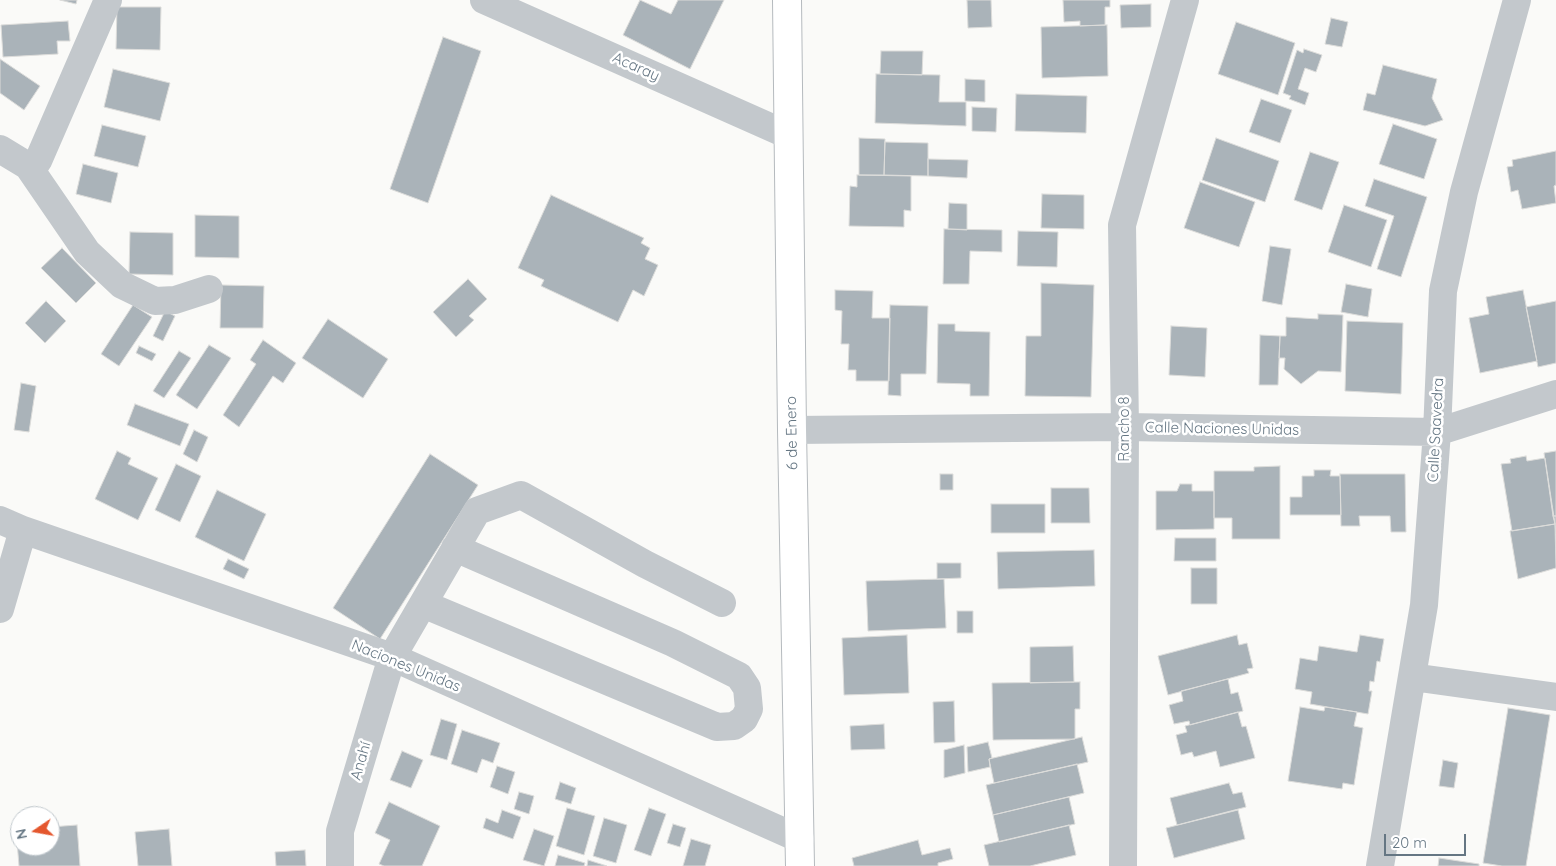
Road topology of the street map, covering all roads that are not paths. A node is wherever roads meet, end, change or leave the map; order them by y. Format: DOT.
graph roads {
  1 [pos="108,0"];
  2 [pos="484,0"];
  3 [pos="787,0"];
  4 [pos="1184,0"];
  5 [pos="1517,0"];
  6 [pos="788,135"];
  7 [pos="0,149"];
  8 [pos="28,166"];
  9 [pos="209,289"];
  10 [pos="1556,394"];
  11 [pos="1125,427"];
  12 [pos="792,430"];
  13 [pos="1437,432"];
  14 [pos="11,525"];
  15 [pos="455,548"];
  16 [pos="722,603"];
  17 [pos="423,604"];
  18 [pos="0,609"];
  19 [pos="392,657"];
  20 [pos="1412,677"];
  21 [pos="1556,697"];
  22 [pos="800,839"];
  23 [pos="340,866"];
  24 [pos="800,866"];
  25 [pos="1123,866"];
  26 [pos="1380,866"];
  1 -- 8 [label="street"];
  2 -- 6 [label="street, Acaray"];
  3 -- 6 [label="main road, 6 de Enero"];
  4 -- 11 [label="street, Rancho 8"];
  5 -- 13 [label="street, Calle Saavedra"];
  6 -- 12 [label="main road, 6 de Enero"];
  7 -- 8 [label="street"];
  8 -- 9 [label="street"];
  10 -- 13 [label="street, Calle Naciones Unidas"];
  11 -- 12 [label="street, Calle Naciones Unidas"];
  11 -- 13 [label="street, Calle Naciones Unidas"];
  11 -- 25 [label="street, Rancho 8"];
  12 -- 22 [label="main road, 6 de Enero"];
  13 -- 20 [label="street, Calle Saavedra"];
  14 -- 18 [label="street"];
  14 -- 19 [label="street, Naciones Unidas"];
  15 -- 16 [label="street, Anahí"];
  15 -- 17 [label="street, Anahí"];
  15 -- 17 [label="street"];
  17 -- 19 [label="street, Anahí"];
  19 -- 22 [label="street, Naciones Unidas"];
  19 -- 23 [label="street, Anahí"];
  20 -- 21 [label="street"];
  20 -- 26 [label="street, Calle Saavedra"];
  22 -- 24 [label="main road, 6 de Enero"];
}
